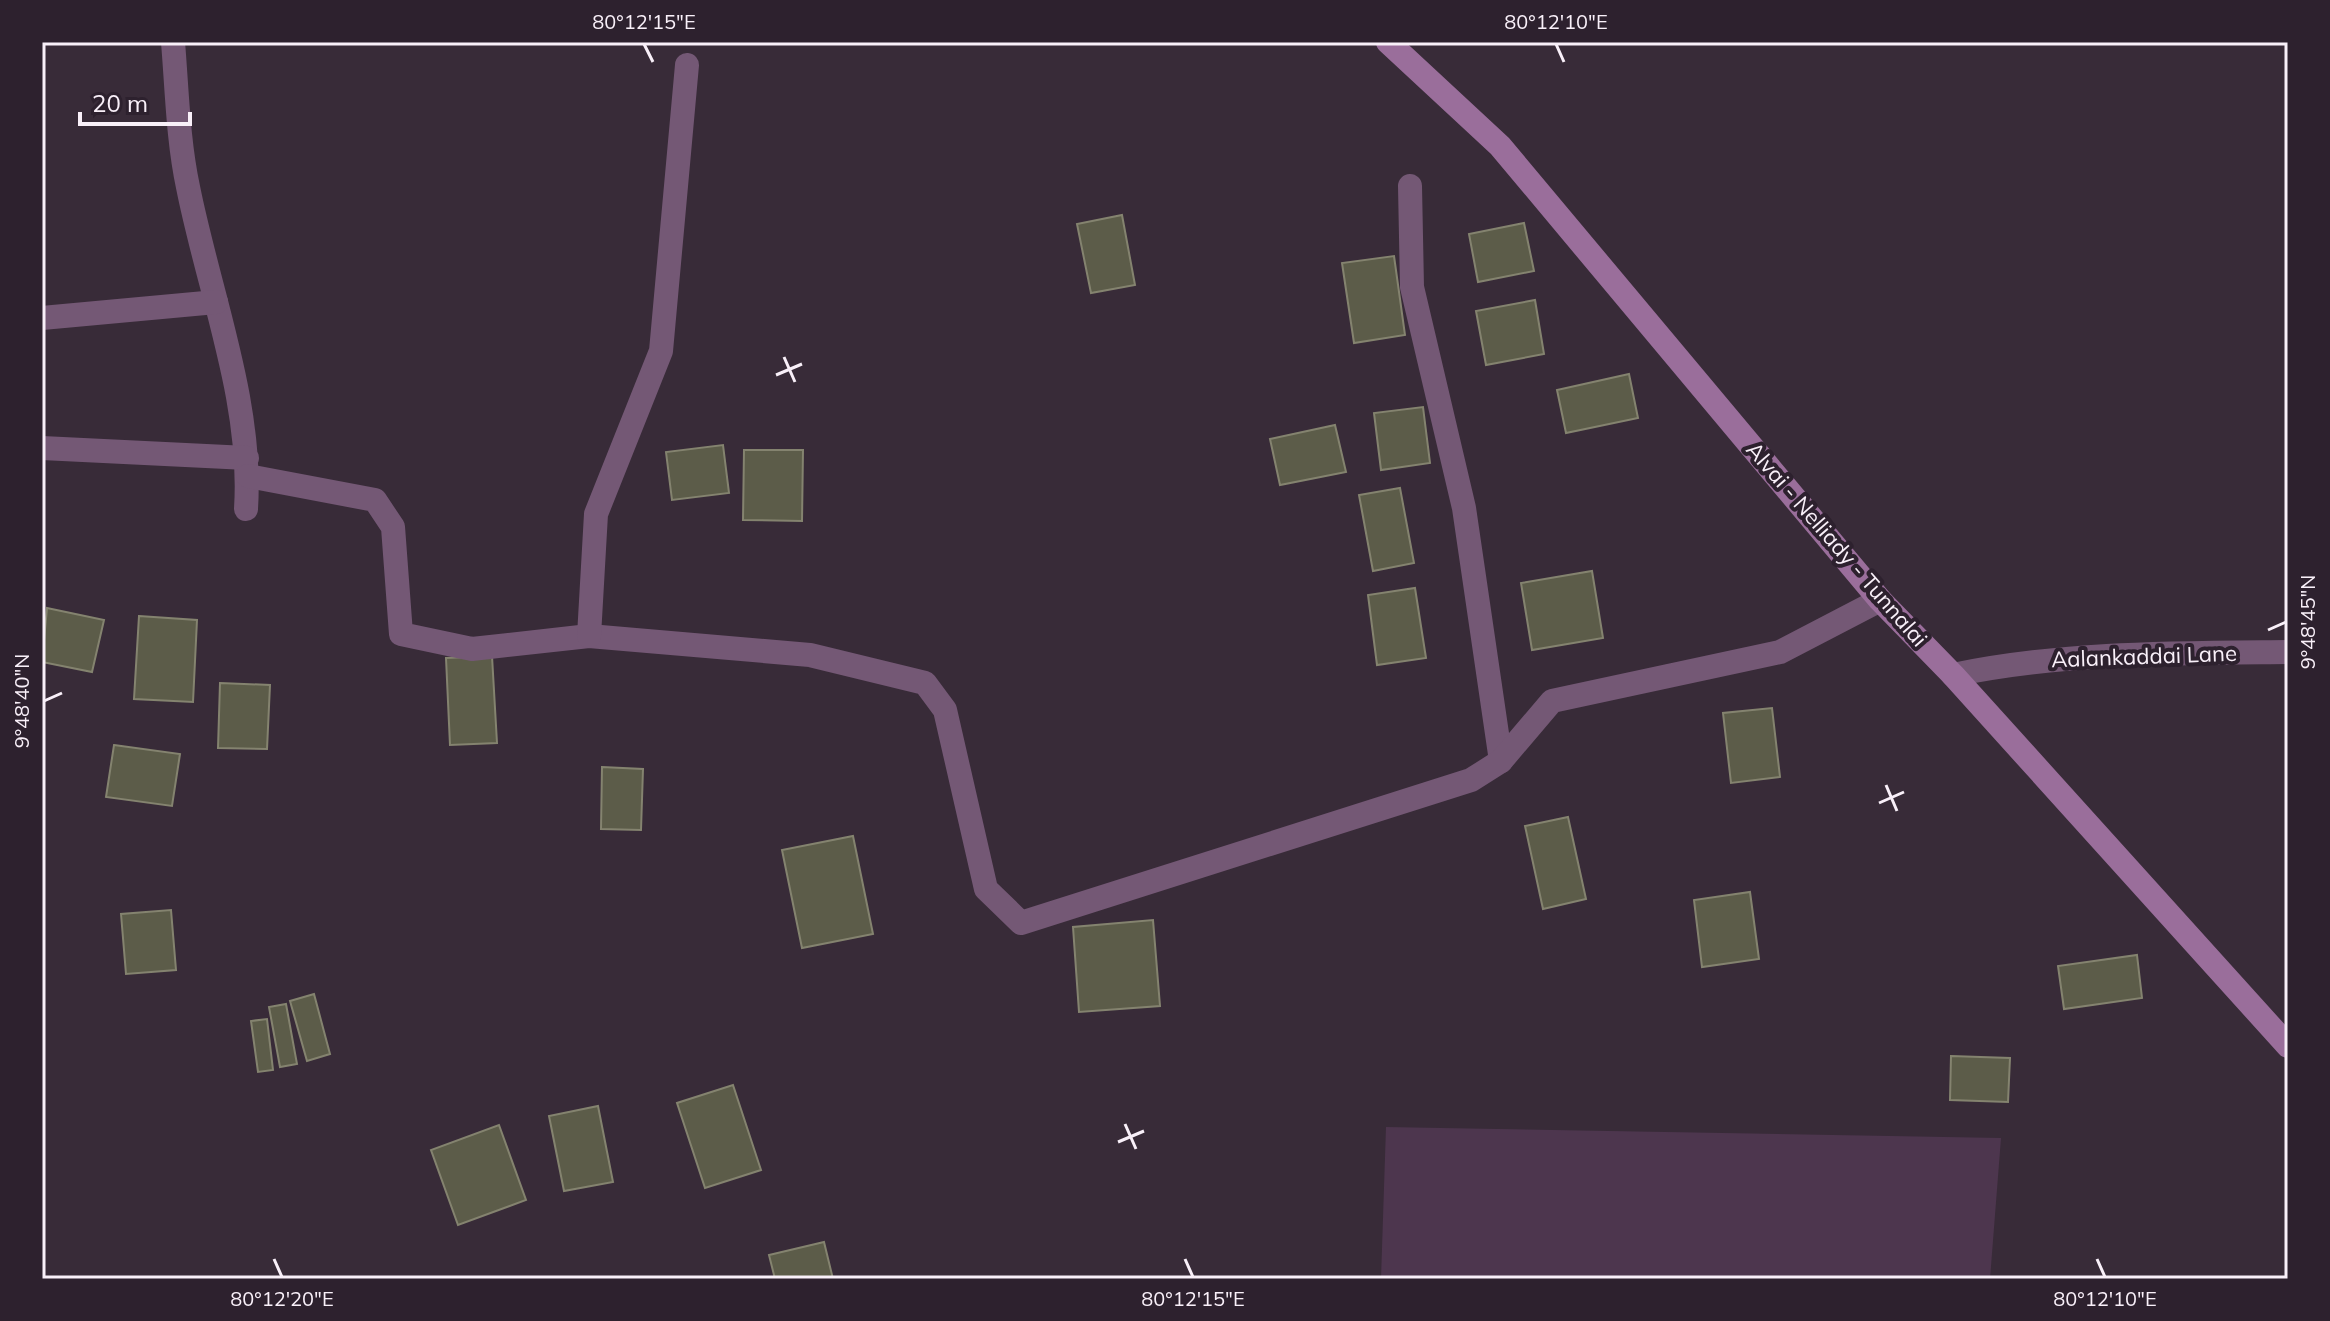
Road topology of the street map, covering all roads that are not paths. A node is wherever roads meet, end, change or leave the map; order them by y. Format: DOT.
graph roads {
  1 [pos="173,42"];
  2 [pos="1388,42"];
  3 [pos="687,65"];
  4 [pos="1410,186"];
  5 [pos="216,302"];
  6 [pos="42,318"];
  7 [pos="42,448"];
  8 [pos="248,467"];
  9 [pos="246,509"];
  10 [pos="1880,600"];
  11 [pos="589,636"];
  12 [pos="2288,652"];
  13 [pos="1953,675"];
  14 [pos="1501,761"];
  15 [pos="2288,1046"];
  1 -- 5 [label="street"];
  2 -- 10 [label="main road, Alvai - Nelliady - Tunnalai"];
  3 -- 11 [label="street"];
  4 -- 14 [label="street"];
  5 -- 6 [label="street"];
  5 -- 8 [label="street"];
  7 -- 8 [label="street"];
  8 -- 9 [label="street"];
  8 -- 11 [label="street"];
  10 -- 13 [label="main road, Alvai - Nelliady - Tunnalai"];
  10 -- 14 [label="street"];
  11 -- 14 [label="street"];
  12 -- 13 [label="street, Aalankaddai Lane"];
  13 -- 15 [label="main road, Alvai - Nelliady - Tunnalai"];
}
